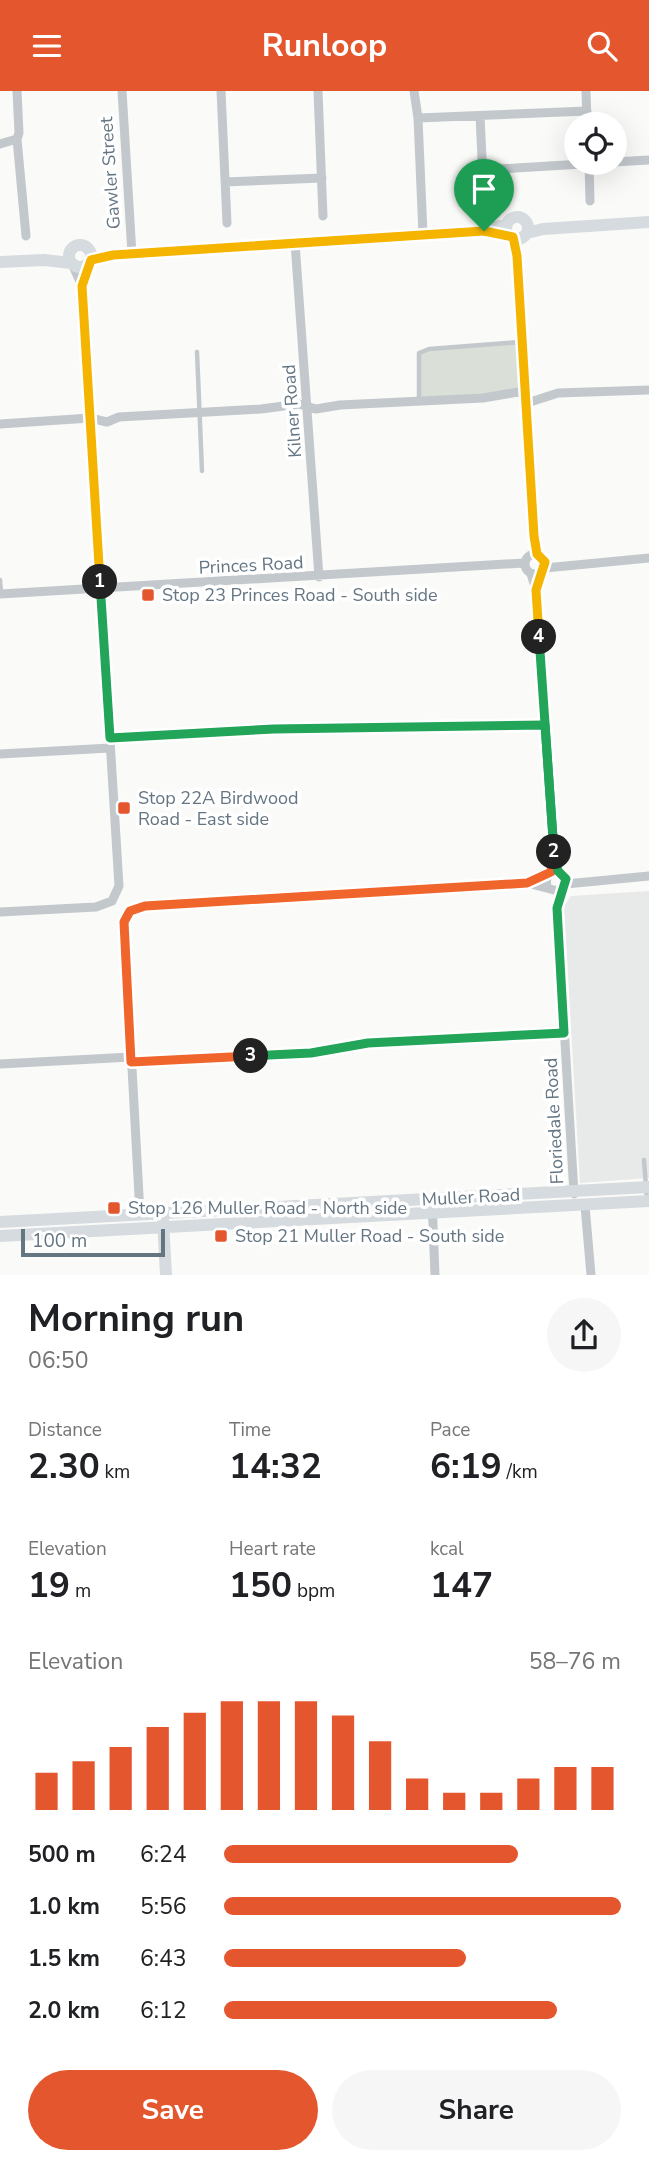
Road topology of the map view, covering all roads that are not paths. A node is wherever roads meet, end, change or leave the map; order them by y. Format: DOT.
graph roads {
  1 [pos="17,91"];
  2 [pos="122,91"];
  3 [pos="221,91"];
  4 [pos="318,91"];
  5 [pos="414,91"];
  6 [pos="586,91"];
  7 [pos="587,111"];
  8 [pos="480,116"];
  9 [pos="418,118"];
  10 [pos="17,139"];
  11 [pos="0,144"];
  12 [pos="649,160"];
  13 [pos="627,161"];
  14 [pos="564,165"];
  15 [pos="482,170"];
  16 [pos="589,175"];
  17 [pos="322,178"];
  18 [pos="225,182"];
  19 [pos="484,201"];
  20 [pos="590,201"];
  21 [pos="323,216"];
  22 [pos="649,222"];
  23 [pos="227,223"];
  24 [pos="517,231"];
  25 [pos="423,235"];
  26 [pos="26,236"];
  27 [pos="295,243"];
  28 [pos="132,254"];
  29 [pos="89,258"];
  30 [pos="71,260"];
  31 [pos="0,263"];
  32 [pos="82,286"];
  33 [pos="521,342"];
  34 [pos="197,352"];
  35 [pos="649,390"];
  36 [pos="524,391"];
  37 [pos="419,401"];
  38 [pos="524,404"];
  39 [pos="309,407"];
  40 [pos="199,412"];
  41 [pos="90,418"];
  42 [pos="0,424"];
  43 [pos="202,471"];
  44 [pos="649,558"];
  45 [pos="534,565"];
  46 [pos="319,577"];
  47 [pos="0,580"];
  48 [pos="100,589"];
  49 [pos="1,594"];
  50 [pos="545,725"];
  51 [pos="110,738"];
  52 [pos="110,748"];
  53 [pos="0,754"];
  54 [pos="649,876"];
  55 [pos="558,878"];
  56 [pos="527,883"];
  57 [pos="548,888"];
  58 [pos="557,908"];
  59 [pos="0,912"];
  60 [pos="564,1033"];
  61 [pos="131,1060"];
  62 [pos="0,1064"];
  63 [pos="644,1160"];
  64 [pos="648,1187"];
  65 [pos="574,1192"];
  66 [pos="432,1199"];
  67 [pos="648,1202"];
  68 [pos="580,1206"];
  69 [pos="163,1212"];
  70 [pos="432,1213"];
  71 [pos="140,1214"];
  72 [pos="0,1222"];
  73 [pos="164,1227"];
  74 [pos="0,1236"];
  75 [pos="166,1275"];
  76 [pos="435,1275"];
  77 [pos="590,1275"];
  1 -- 10 [label="street"];
  2 -- 28 [label="street, Gawler Street"];
  3 -- 18 [label="street"];
  4 -- 17 [label="street"];
  5 -- 9 [label="street"];
  6 -- 7 [label="street"];
  7 -- 8 [label="street"];
  8 -- 9 [label="street"];
  8 -- 15 [label="street"];
  9 -- 25 [label="street"];
  10 -- 11 [label="street"];
  10 -- 26 [label="street"];
  12 -- 13 [label="street"];
  14 -- 15 [label="street"];
  15 -- 19 [label="street"];
  16 -- 20 [label="street"];
  17 -- 18 [label="street"];
  17 -- 21 [label="street"];
  18 -- 23 [label="street"];
  22 -- 24 [label="main road"];
  24 -- 25 [label="main road"];
  24 -- 33 [label="street, Floriedale Road"];
  25 -- 27 [label="main road"];
  27 -- 28 [label="main road"];
  27 -- 39 [label="street, Kilner Road"];
  28 -- 29 [label="main road"];
  29 -- 30 [label="main road"];
  29 -- 30 [label="main road"];
  29 -- 32 [label="street"];
  30 -- 31 [label="main road"];
  30 -- 32 [label="street"];
  32 -- 41 [label="street"];
  33 -- 36 [label="street, Floriedale Road"];
  33 -- 37 [label="lane"];
  34 -- 40 [label="lane"];
  35 -- 38 [label="street"];
  36 -- 37 [label="street"];
  36 -- 38 [label="street, Floriedale Road"];
  37 -- 39 [label="street"];
  38 -- 45 [label="street, Floriedale Road"];
  39 -- 40 [label="street"];
  39 -- 46 [label="street, Kilner Road"];
  40 -- 41 [label="street"];
  40 -- 43 [label="lane"];
  41 -- 42 [label="street"];
  41 -- 48 [label="street"];
  44 -- 45 [label="street, Princes Road"];
  45 -- 46 [label="street, Princes Road"];
  45 -- 50 [label="street, Floriedale Road"];
  46 -- 48 [label="street, Princes Road"];
  47 -- 49 [label="lane, Princes Road"];
  48 -- 49 [label="street, Princes Road"];
  48 -- 51 [label="street"];
  50 -- 51 [label="street"];
  50 -- 55 [label="street, Floriedale Road"];
  51 -- 52 [label="street"];
  52 -- 53 [label="street"];
  52 -- 59 [label="street"];
  54 -- 55 [label="street"];
  55 -- 56 [label="street"];
  55 -- 57 [label="street"];
  55 -- 57 [label="street"];
  55 -- 58 [label="street, Floriedale Road"];
  56 -- 57 [label="street"];
  56 -- 61 [label="street"];
  57 -- 58 [label="street, Floriedale Road"];
  58 -- 60 [label="street, Floriedale Road"];
  60 -- 61 [label="street"];
  60 -- 65 [label="street, Floriedale Road"];
  61 -- 62 [label="street"];
  61 -- 71 [label="street"];
  63 -- 64 [label="lane"];
  64 -- 65 [label="main road, Muller Road"];
  64 -- 67 [label="lane"];
  65 -- 66 [label="main road, Muller Road"];
  65 -- 68 [label="street, Floriedale Road"];
  66 -- 69 [label="main road, Muller Road"];
  66 -- 70 [label="street"];
  67 -- 68 [label="main road, Muller Road"];
  68 -- 70 [label="main road, Muller Road"];
  68 -- 77 [label="street, Floriedale Road"];
  69 -- 71 [label="main road, Muller Road"];
  69 -- 73 [label="main road"];
  70 -- 73 [label="main road, Muller Road"];
  70 -- 76 [label="street"];
  71 -- 72 [label="main road, Muller Road"];
  73 -- 74 [label="main road, Muller Road"];
  73 -- 75 [label="main road"];
}
